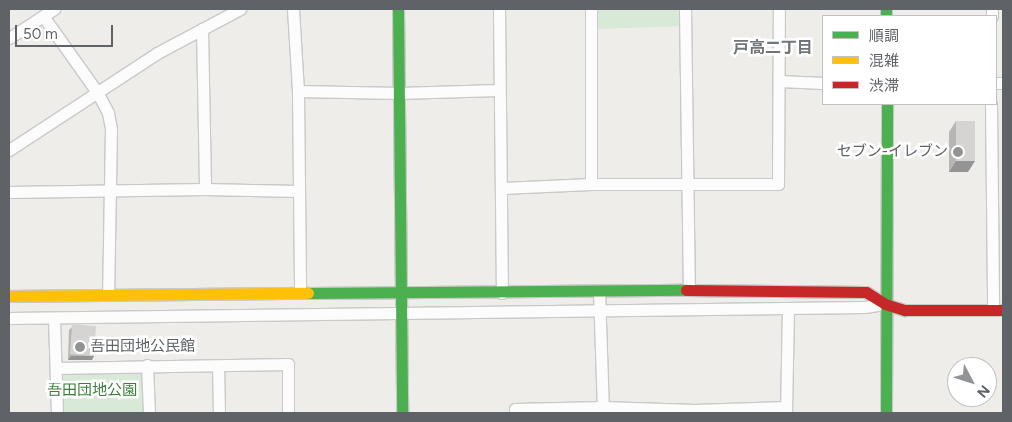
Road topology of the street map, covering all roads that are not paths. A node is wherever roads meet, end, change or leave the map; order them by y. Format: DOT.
graph roads {
  1 [pos="54,9"];
  2 [pos="240,9"];
  3 [pos="293,9"];
  4 [pos="398,9"];
  5 [pos="499,9"];
  6 [pos="591,9"];
  7 [pos="685,9"];
  8 [pos="779,9"];
  9 [pos="43,16"];
  10 [pos="202,29"];
  11 [pos="9,38"];
  12 [pos="779,81"];
  13 [pos="822,83"];
  14 [pos="498,90"];
  15 [pos="298,91"];
  16 [pos="97,92"];
  17 [pos="399,93"];
  18 [pos="887,105"];
  19 [pos="991,105"];
  20 [pos="9,150"];
  21 [pos="592,184"];
  22 [pos="688,184"];
  23 [pos="502,188"];
  24 [pos="206,189"];
  25 [pos="111,191"];
  26 [pos="297,191"];
  27 [pos="9,192"];
  28 [pos="990,193"];
  29 [pos="1003,193"];
  30 [pos="688,290"];
  31 [pos="600,291"];
  32 [pos="300,292"];
  33 [pos="502,293"];
  34 [pos="401,294"];
  35 [pos="108,295"];
  36 [pos="9,296"];
  37 [pos="885,304"];
  38 [pos="788,308"];
  39 [pos="601,310"];
  40 [pos="998,310"];
  41 [pos="401,314"];
  42 [pos="9,318"];
  43 [pos="54,318"];
  44 [pos="147,365"];
  45 [pos="218,366"];
  46 [pos="56,368"];
  47 [pos="603,410"];
  48 [pos="786,410"];
  49 [pos="694,412"];
  50 [pos="57,413"];
  51 [pos="149,413"];
  52 [pos="219,413"];
  53 [pos="288,413"];
  54 [pos="402,413"];
  55 [pos="515,413"];
  56 [pos="886,413"];
  1 -- 9 [label="street"];
  2 -- 10 [label="street"];
  3 -- 15 [label="street"];
  4 -- 17 [label="street"];
  5 -- 14 [label="street"];
  6 -- 21 [label="street"];
  7 -- 22 [label="street"];
  8 -- 12 [label="street"];
  9 -- 11 [label="street"];
  9 -- 16 [label="street"];
  10 -- 16 [label="street"];
  10 -- 24 [label="street"];
  12 -- 13 [label="street"];
  12 -- 22 [label="street"];
  14 -- 17 [label="street"];
  14 -- 23 [label="street"];
  15 -- 17 [label="street"];
  15 -- 26 [label="street"];
  16 -- 20 [label="street"];
  16 -- 25 [label="street"];
  17 -- 34 [label="street"];
  18 -- 37 [label="street"];
  19 -- 28 [label="street"];
  21 -- 22 [label="street"];
  21 -- 23 [label="street"];
  22 -- 30 [label="street"];
  23 -- 33 [label="street"];
  24 -- 25 [label="street"];
  24 -- 26 [label="street"];
  25 -- 27 [label="street"];
  25 -- 35 [label="street"];
  26 -- 32 [label="street"];
  28 -- 29 [label="street"];
  28 -- 40 [label="street"];
  30 -- 31 [label="street"];
  30 -- 37 [label="street"];
  31 -- 33 [label="street"];
  31 -- 39 [label="street"];
  32 -- 34 [label="street"];
  32 -- 35 [label="street"];
  33 -- 34 [label="street"];
  34 -- 41 [label="street"];
  35 -- 36 [label="street"];
  37 -- 38 [label="street"];
  37 -- 40 [label="street"];
  37 -- 56 [label="street"];
  38 -- 39 [label="street"];
  38 -- 48 [label="street"];
  39 -- 41 [label="street"];
  39 -- 47 [label="street"];
  41 -- 43 [label="street"];
  41 -- 54 [label="street"];
  42 -- 43 [label="street"];
  43 -- 46 [label="street"];
  44 -- 45 [label="street"];
  44 -- 46 [label="street"];
  44 -- 51 [label="street"];
  45 -- 52 [label="street"];
  45 -- 53 [label="street"];
  46 -- 50 [label="street"];
  47 -- 49 [label="street"];
  47 -- 55 [label="street"];
  48 -- 49 [label="street"];
}
